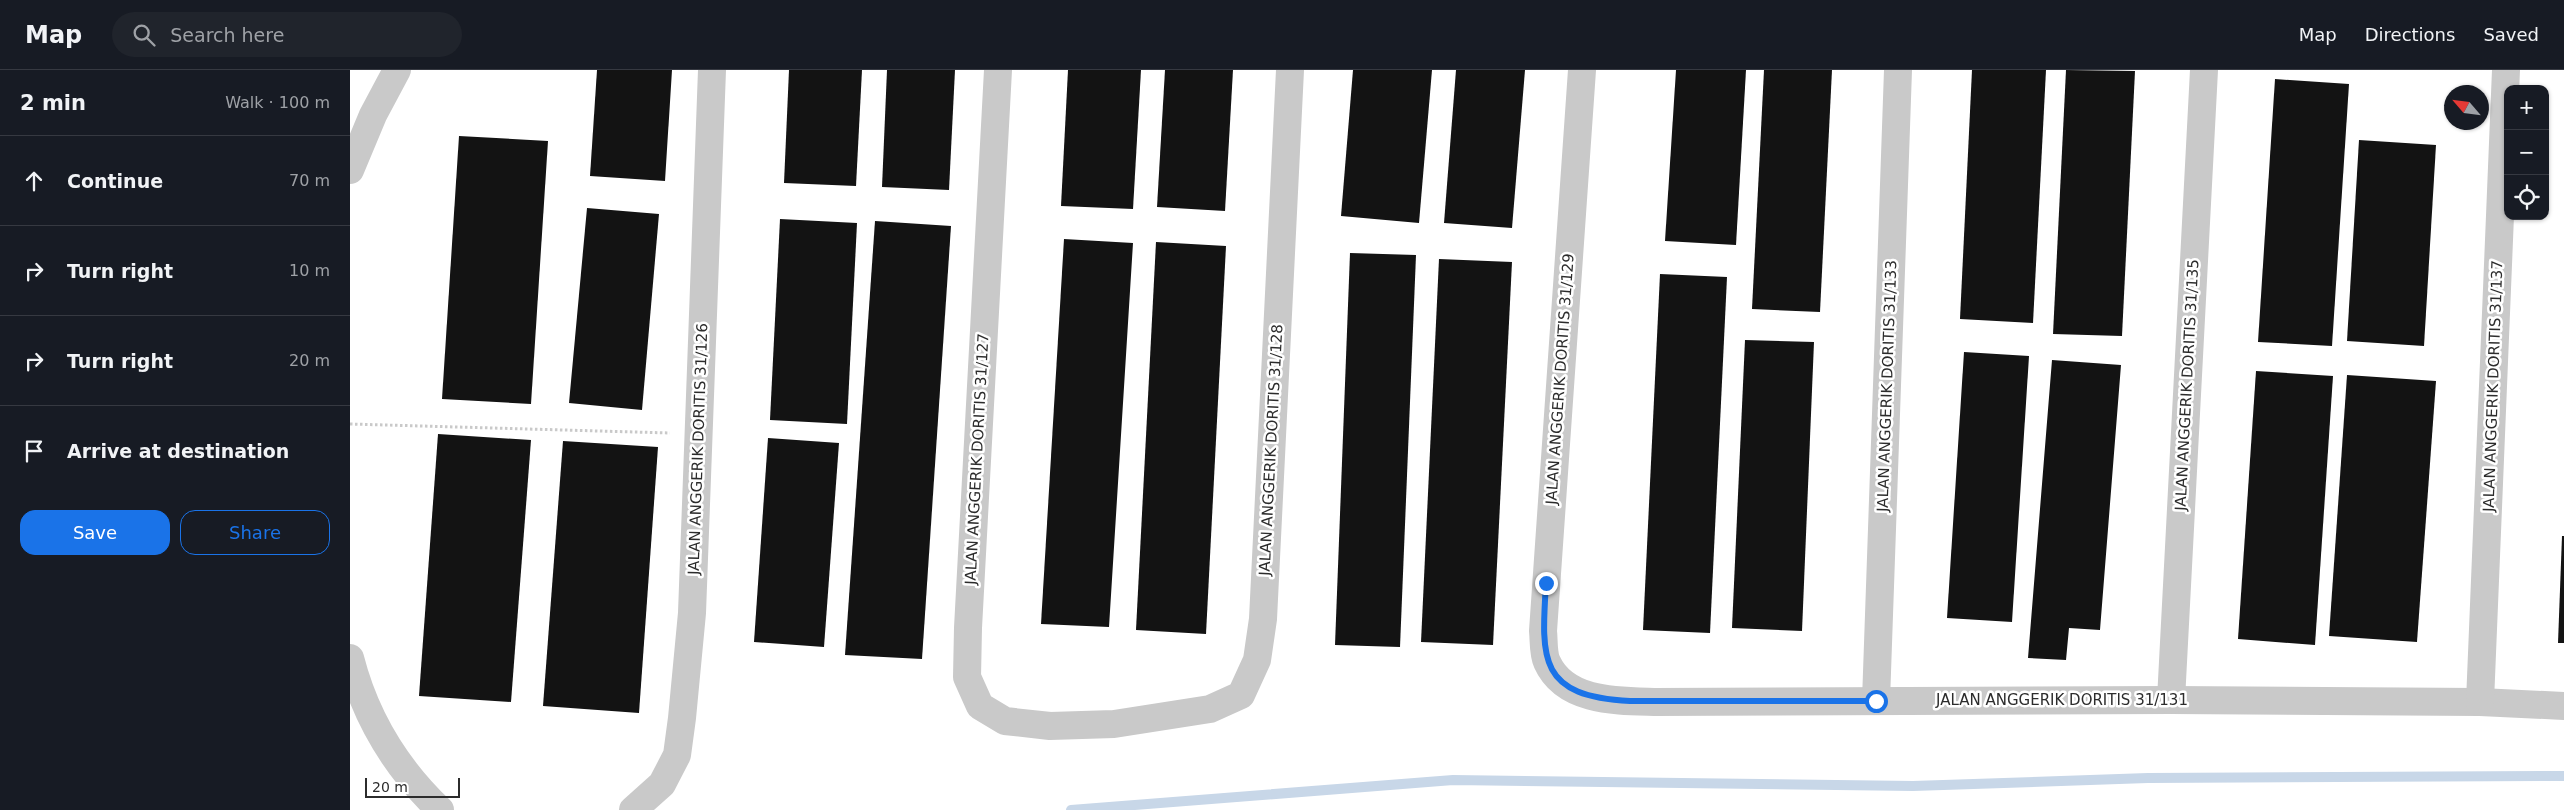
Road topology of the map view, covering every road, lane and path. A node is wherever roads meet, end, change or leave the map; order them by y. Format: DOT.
graph roads {
  1 [pos="397,70"];
  2 [pos="712,70"];
  3 [pos="998,70"];
  4 [pos="1290,70"];
  5 [pos="1582,70"];
  6 [pos="1898,70"];
  7 [pos="2204,70"];
  8 [pos="2506,70"];
  9 [pos="350,170"];
  10 [pos="350,424"];
  11 [pos="698,433"];
  12 [pos="350,658"];
  13 [pos="1562,684"];
  14 [pos="2171,700"];
  15 [pos="1876,701"];
  16 [pos="2480,702"];
  17 [pos="2564,706"];
  18 [pos="1114,724"];
  19 [pos="440,810"];
  20 [pos="633,810"];
  1 -- 9 [label="street"];
  2 -- 11 [label="street, JALAN ANGGERIK DORITIS 31/126"];
  3 -- 18 [label="street, JALAN ANGGERIK DORITIS 31/127"];
  4 -- 18 [label="street, JALAN ANGGERIK DORITIS 31/128"];
  5 -- 13 [label="street, JALAN ANGGERIK DORITIS 31/129"];
  6 -- 15 [label="street, JALAN ANGGERIK DORITIS 31/133"];
  7 -- 14 [label="street, JALAN ANGGERIK DORITIS 31/135"];
  8 -- 16 [label="street, JALAN ANGGERIK DORITIS 31/137"];
  10 -- 11 [label="path"];
  11 -- 20 [label="street, JALAN ANGGERIK DORITIS 31/126"];
  12 -- 19 [label="street"];
  13 -- 15 [label="street, JALAN ANGGERIK DORITIS 31/131"];
  14 -- 15 [label="street, JALAN ANGGERIK DORITIS 31/131"];
  14 -- 16 [label="street, JALAN ANGGERIK DORITIS 31/131"];
  16 -- 17 [label="street, JALAN ANGGERIK DORITIS 31/131"];
}
